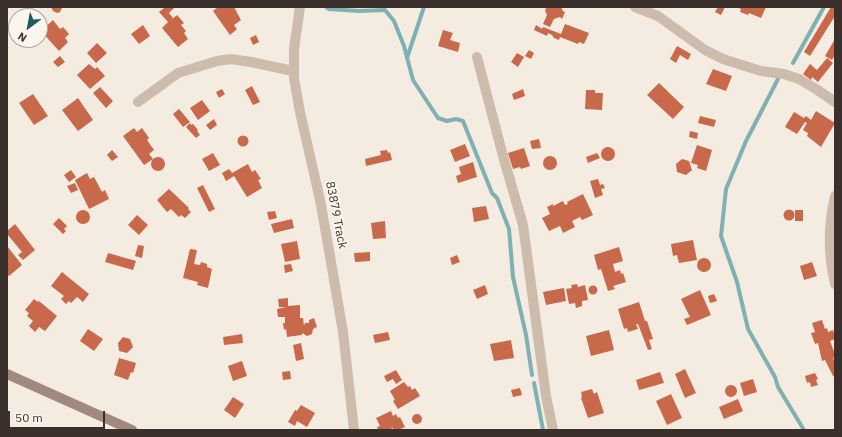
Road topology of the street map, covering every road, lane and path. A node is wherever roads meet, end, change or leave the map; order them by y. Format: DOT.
graph roads {
  1 [pos="300,7"];
  2 [pos="635,7"];
  3 [pos="477,57"];
  4 [pos="293,71"];
  5 [pos="138,102"];
  6 [pos="835,102"];
  7 [pos="835,196"];
  8 [pos="835,284"];
  9 [pos="8,376"];
  10 [pos="132,430"];
  11 [pos="354,430"];
  12 [pos="553,430"];
  1 -- 4 [label="street, 83879 Track"];
  2 -- 6 [label="street"];
  3 -- 12 [label="street"];
  4 -- 5 [label="street"];
  4 -- 11 [label="street, 83879 Track"];
  7 -- 8 [label="street"];
  9 -- 10 [label="main road"];
}
